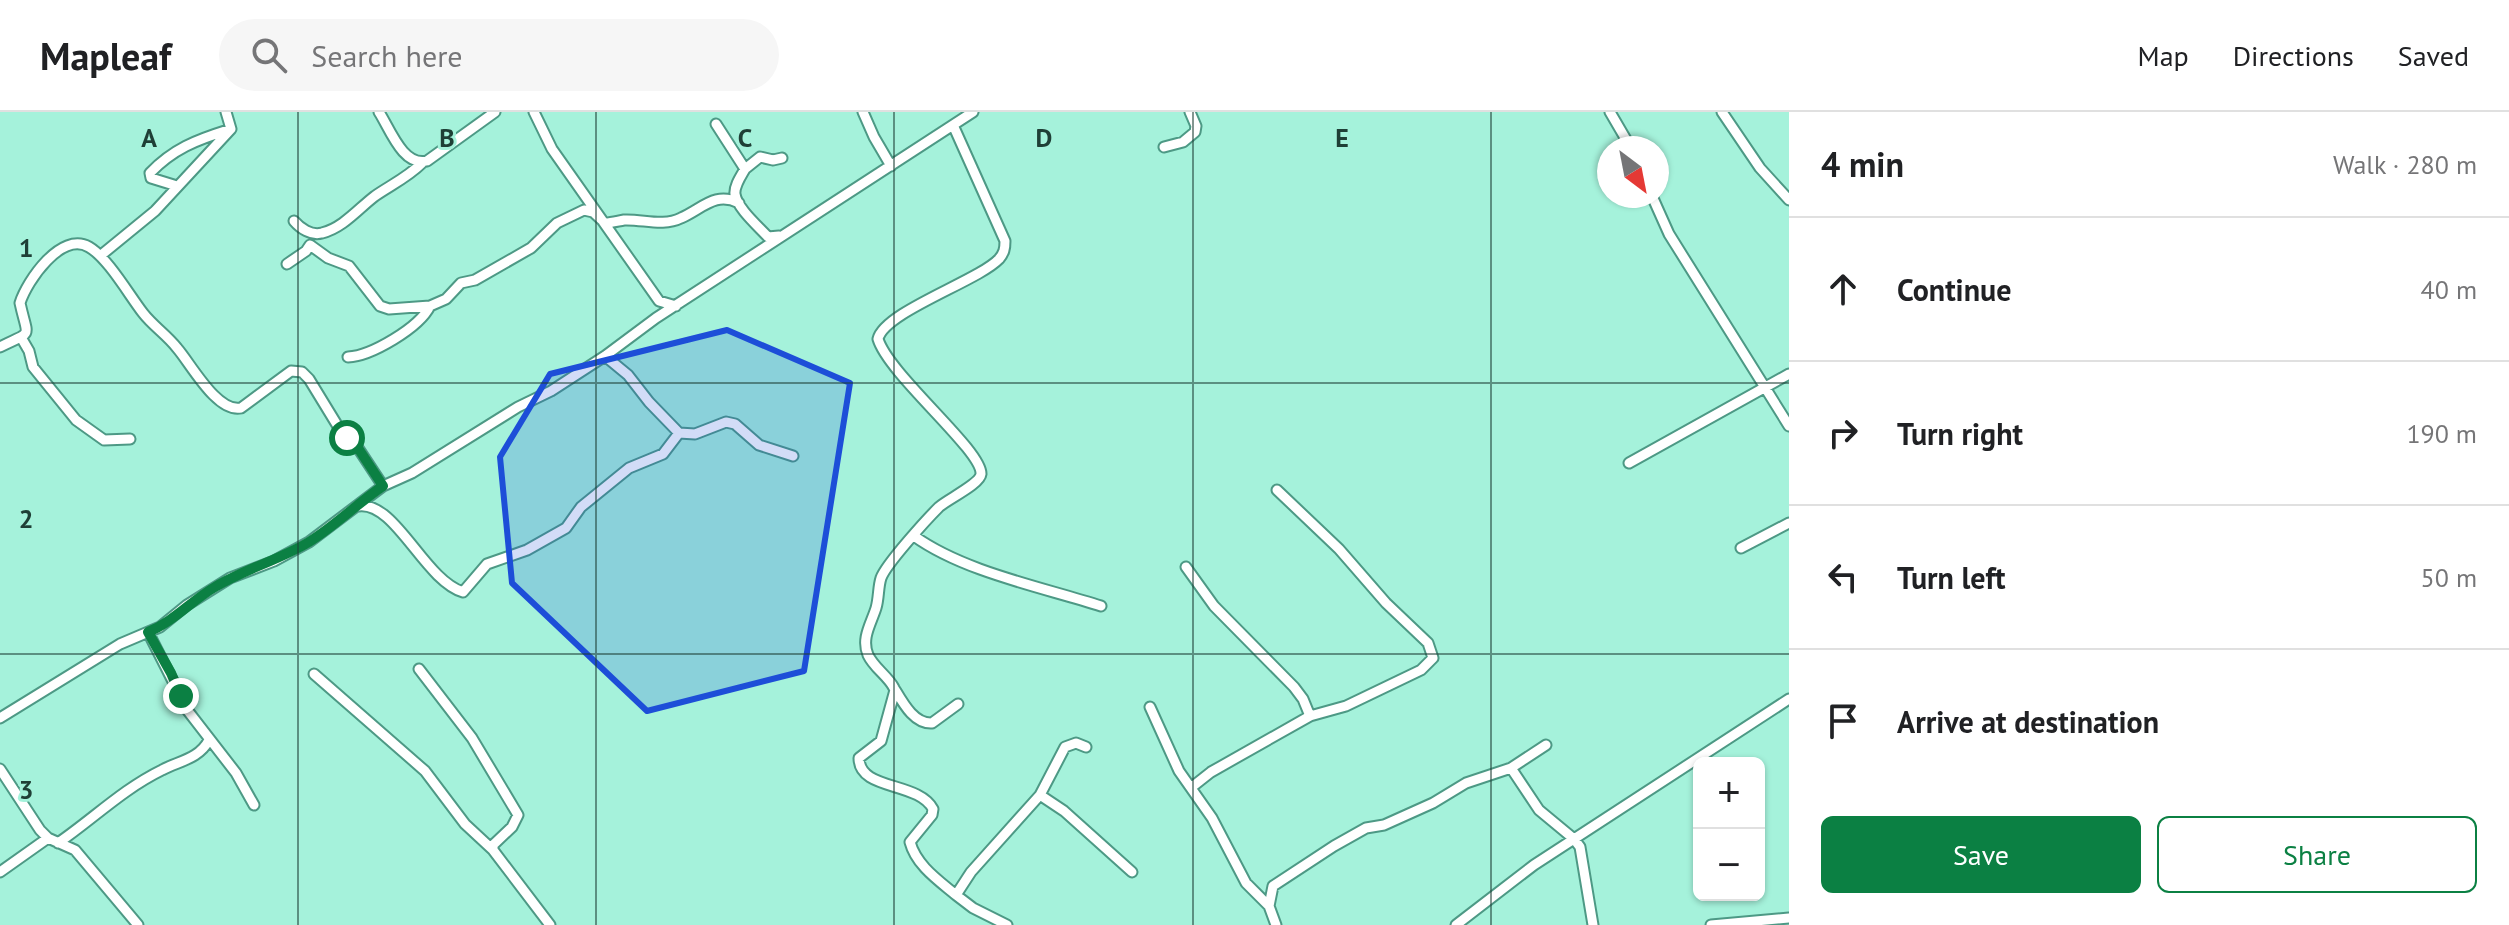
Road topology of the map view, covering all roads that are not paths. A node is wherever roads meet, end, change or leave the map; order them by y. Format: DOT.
graph roads {
  1 [pos="226,112"];
  2 [pos="379,112"];
  3 [pos="495,112"];
  4 [pos="534,112"];
  5 [pos="863,112"];
  6 [pos="973,112"];
  7 [pos="1190,112"];
  8 [pos="1610,112"];
  9 [pos="1722,112"];
  10 [pos="716,124"];
  11 [pos="953,125"];
  12 [pos="231,129"];
  13 [pos="1624,136"];
  14 [pos="1164,147"];
  15 [pos="782,158"];
  16 [pos="422,163"];
  17 [pos="891,166"];
  18 [pos="745,169"];
  19 [pos="177,186"];
  20 [pos="1789,200"];
  21 [pos="739,203"];
  22 [pos="1657,208"];
  23 [pos="294,221"];
  24 [pos="605,223"];
  25 [pos="793,229"];
  26 [pos="322,233"];
  27 [pos="310,245"];
  28 [pos="100,256"];
  29 [pos="287,264"];
  30 [pos="659,301"];
  31 [pos="430,306"];
  32 [pos="676,306"];
  33 [pos="656,318"];
  34 [pos="22,339"];
  35 [pos="0,347"];
  36 [pos="605,356"];
  37 [pos="348,357"];
  38 [pos="1789,374"];
  39 [pos="1765,388"];
  40 [pos="1789,426"];
  41 [pos="679,433"];
  42 [pos="130,439"];
  43 [pos="793,456"];
  44 [pos="1629,463"];
  45 [pos="383,486"];
  46 [pos="1277,490"];
  47 [pos="356,506"];
  48 [pos="1789,523"];
  49 [pos="914,536"];
  50 [pos="1741,548"];
  51 [pos="1186,567"];
  52 [pos="1101,606"];
  53 [pos="148,632"];
  54 [pos="419,669"];
  55 [pos="314,674"];
  56 [pos="895,690"];
  57 [pos="1789,699"];
  58 [pos="958,704"];
  59 [pos="1150,707"];
  60 [pos="1310,716"];
  61 [pos="0,718"];
  62 [pos="209,740"];
  63 [pos="1546,745"];
  64 [pos="1086,747"];
  65 [pos="1511,768"];
  66 [pos="0,769"];
  67 [pos="1192,787"];
  68 [pos="1040,795"];
  69 [pos="254,805"];
  70 [pos="1574,839"];
  71 [pos="53,840"];
  72 [pos="493,850"];
  73 [pos="0,872"];
  74 [pos="1132,872"];
  75 [pos="1273,886"];
  76 [pos="1256,893"];
  77 [pos="956,895"];
  78 [pos="1269,906"];
  79 [pos="1789,918"];
  80 [pos="138,925"];
  81 [pos="550,925"];
  82 [pos="1007,925"];
  83 [pos="1276,925"];
  84 [pos="1456,925"];
  85 [pos="1593,925"];
  86 [pos="1711,925"];
  1 -- 12 [label="street"];
  2 -- 16 [label="street"];
  3 -- 16 [label="street"];
  4 -- 24 [label="street"];
  5 -- 17 [label="street"];
  6 -- 11 [label="street"];
  7 -- 14 [label="street"];
  8 -- 13 [label="street"];
  9 -- 20 [label="street"];
  10 -- 18 [label="street"];
  11 -- 17 [label="street"];
  11 -- 49 [label="street"];
  12 -- 19 [label="street"];
  12 -- 19 [label="street"];
  15 -- 18 [label="street"];
  16 -- 26 [label="street"];
  17 -- 25 [label="street"];
  18 -- 21 [label="street"];
  19 -- 28 [label="street"];
  21 -- 24 [label="street"];
  21 -- 25 [label="street"];
  22 -- 39 [label="street"];
  23 -- 26 [label="street"];
  24 -- 30 [label="street"];
  24 -- 31 [label="street"];
  25 -- 32 [label="street"];
  26 -- 27 [label="street"];
  27 -- 29 [label="street"];
  27 -- 31 [label="street"];
  28 -- 34 [label="street"];
  28 -- 45 [label="street"];
  30 -- 32 [label="street"];
  30 -- 33 [label="street"];
  31 -- 37 [label="street"];
  32 -- 33 [label="street"];
  33 -- 36 [label="street"];
  34 -- 35 [label="street"];
  34 -- 42 [label="street"];
  36 -- 41 [label="street"];
  36 -- 45 [label="street"];
  38 -- 39 [label="street"];
  39 -- 40 [label="street"];
  39 -- 44 [label="street"];
  41 -- 43 [label="street"];
  41 -- 47 [label="street"];
  45 -- 47 [label="street"];
  46 -- 60 [label="street"];
  47 -- 53 [label="street"];
  48 -- 50 [label="street"];
  49 -- 52 [label="street"];
  49 -- 56 [label="street"];
  51 -- 60 [label="street"];
  53 -- 61 [label="street"];
  53 -- 62 [label="street"];
  54 -- 72 [label="street"];
  55 -- 72 [label="street"];
  56 -- 58 [label="street"];
  56 -- 77 [label="street"];
  57 -- 70 [label="street"];
  59 -- 67 [label="street"];
  60 -- 67 [label="street"];
  62 -- 69 [label="street"];
  62 -- 71 [label="street"];
  63 -- 65 [label="street"];
  64 -- 68 [label="street"];
  65 -- 70 [label="street"];
  65 -- 75 [label="street"];
  66 -- 71 [label="street"];
  67 -- 76 [label="street"];
  68 -- 74 [label="street"];
  68 -- 77 [label="street"];
  70 -- 84 [label="street"];
  70 -- 85 [label="street"];
  71 -- 73 [label="street"];
  71 -- 80 [label="street"];
  72 -- 81 [label="street"];
  75 -- 76 [label="street"];
  75 -- 78 [label="street"];
  76 -- 78 [label="street"];
  77 -- 82 [label="street"];
  78 -- 83 [label="street"];
  79 -- 86 [label="street"];
}
